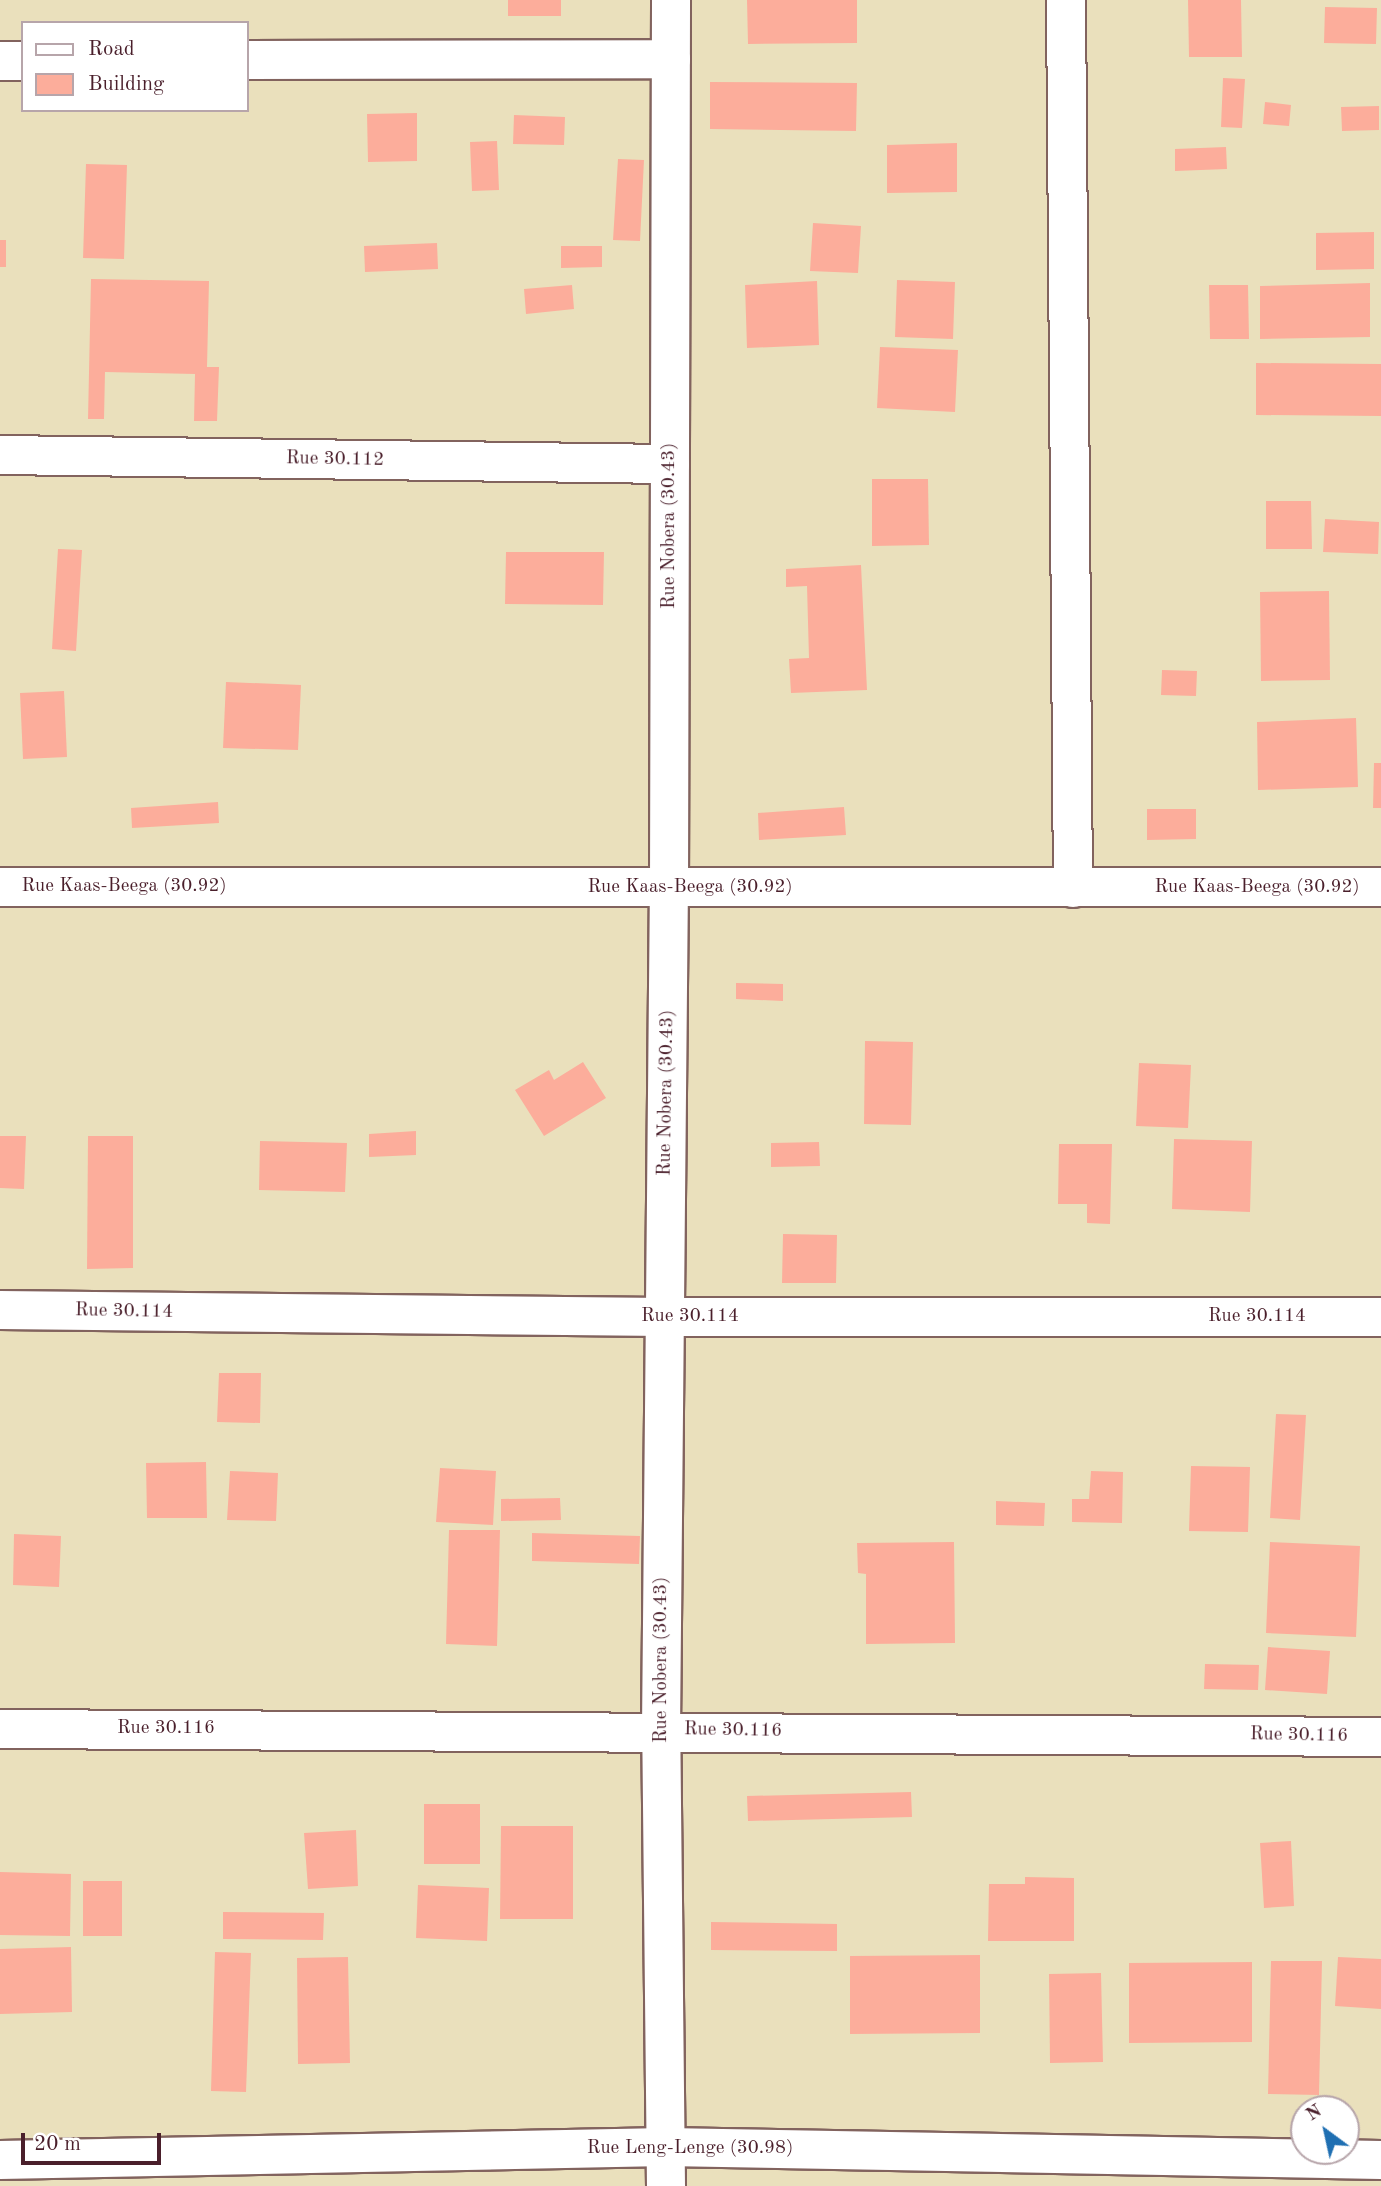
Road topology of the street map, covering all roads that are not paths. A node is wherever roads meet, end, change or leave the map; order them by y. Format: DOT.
graph roads {
  1 [pos="671,0"];
  2 [pos="1066,0"];
  3 [pos="248,60"];
  4 [pos="671,60"];
  5 [pos="0,61"];
  6 [pos="21,61"];
  7 [pos="0,455"];
  8 [pos="670,464"];
  9 [pos="0,887"];
  10 [pos="1381,887"];
  11 [pos="669,888"];
  12 [pos="1073,888"];
  13 [pos="0,1310"];
  14 [pos="665,1317"];
  15 [pos="1381,1317"];
  16 [pos="0,1729"];
  17 [pos="661,1730"];
  18 [pos="1381,1737"];
  19 [pos="666,2147"];
  20 [pos="0,2160"];
  21 [pos="1381,2160"];
  22 [pos="666,2186"];
  1 -- 4 [label="street, Rue Nobera (30.43)"];
  2 -- 12 [label="street"];
  3 -- 4 [label="street"];
  4 -- 8 [label="street, Rue Nobera (30.43)"];
  5 -- 6 [label="street"];
  7 -- 8 [label="street, Rue 30.112"];
  8 -- 11 [label="street, Rue Nobera (30.43)"];
  9 -- 11 [label="street, Rue Kaas-Beega (30.92)"];
  10 -- 12 [label="street, Rue Kaas-Beega (30.92)"];
  11 -- 12 [label="street, Rue Kaas-Beega (30.92)"];
  11 -- 14 [label="street, Rue Nobera (30.43)"];
  13 -- 14 [label="street, Rue 30.114"];
  14 -- 15 [label="street, Rue 30.114"];
  14 -- 17 [label="street, Rue Nobera (30.43)"];
  16 -- 17 [label="street, Rue 30.116"];
  17 -- 18 [label="street, Rue 30.116"];
  17 -- 19 [label="street, Rue Nobera (30.43)"];
  19 -- 20 [label="street, Rue Leng-Lenge (30.98)"];
  19 -- 21 [label="street, Rue Leng-Lenge (30.98)"];
  19 -- 22 [label="street, Rue Nobera (30.43)"];
}
